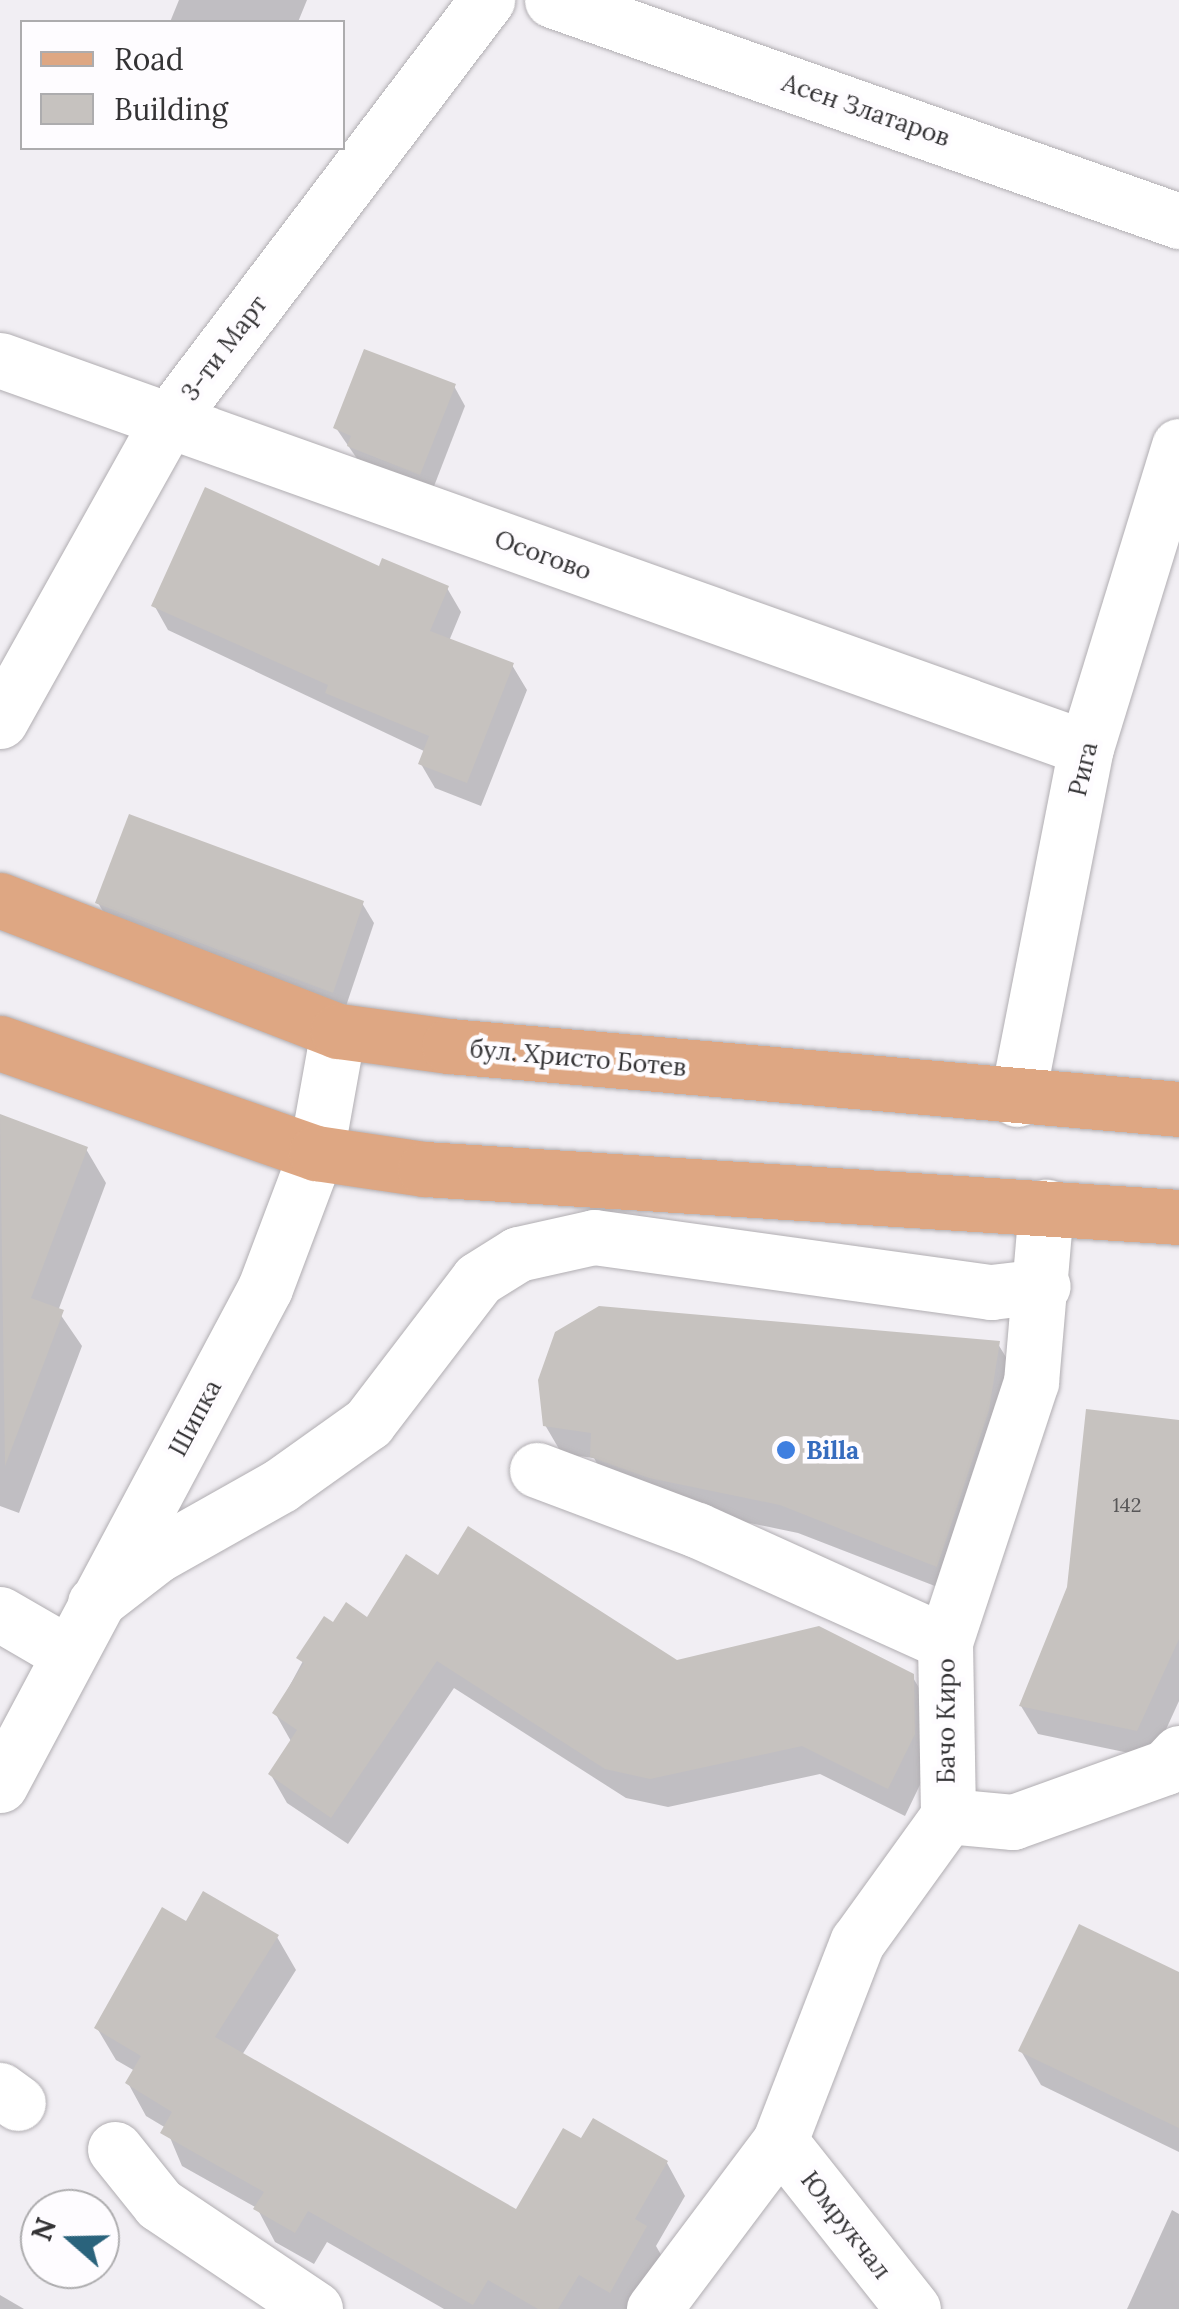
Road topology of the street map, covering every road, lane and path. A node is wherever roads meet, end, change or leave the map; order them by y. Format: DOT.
graph roads {
  1 [pos="487,0"];
  2 [pos="552,0"];
  3 [pos="1179,221"];
  4 [pos="0,360"];
  5 [pos="167,422"];
  6 [pos="1179,446"];
  7 [pos="0,721"];
  8 [pos="1086,748"];
  9 [pos="0,900"];
  10 [pos="338,1030"];
  11 [pos="0,1043"];
  12 [pos="1016,1099"];
  13 [pos="1179,1109"];
  14 [pos="316,1153"];
  15 [pos="1046,1206"];
  16 [pos="1179,1217"];
  17 [pos="1043,1286"];
  18 [pos="537,1470"];
  19 [pos="96,1603"];
  20 [pos="0,1614"];
  21 [pos="945,1642"];
  22 [pos="69,1654"];
  23 [pos="1179,1753"];
  24 [pos="0,1785"];
  25 [pos="948,1816"];
  26 [pos="780,2141"];
  27 [pos="115,2150"];
  28 [pos="315,2309"];
  29 [pos="654,2309"];
  30 [pos="913,2309"];
  1 -- 5 [label="street, 3-ти Март"];
  2 -- 3 [label="street, Асен Златаров"];
  4 -- 5 [label="street, Осогово"];
  5 -- 7 [label="street, 3-ти Март"];
  5 -- 8 [label="street, Осогово"];
  6 -- 8 [label="street, Рига"];
  8 -- 12 [label="street, Рига"];
  9 -- 10 [label="main road, бул. Христо Ботев"];
  10 -- 12 [label="main road, бул. Христо Ботев"];
  10 -- 14 [label="street, Шипка"];
  11 -- 14 [label="main road"];
  12 -- 13 [label="main road, бул. Христо Ботев"];
  14 -- 15 [label="main road"];
  14 -- 19 [label="street, Шипка"];
  15 -- 16 [label="main road"];
  15 -- 17 [label="street"];
  17 -- 19 [label="street"];
  17 -- 21 [label="street"];
  18 -- 21 [label="street, Бачо Киро"];
  19 -- 22 [label="street, Шипка"];
  20 -- 22 [label="street"];
  21 -- 25 [label="street, Бачо Киро"];
  22 -- 24 [label="street, Шипка"];
  23 -- 25 [label="street"];
  25 -- 26 [label="street, Бачо Киро"];
  26 -- 29 [label="street, Бачо Киро"];
  26 -- 30 [label="street, Юмрукчал"];
  27 -- 28 [label="street"];
}
